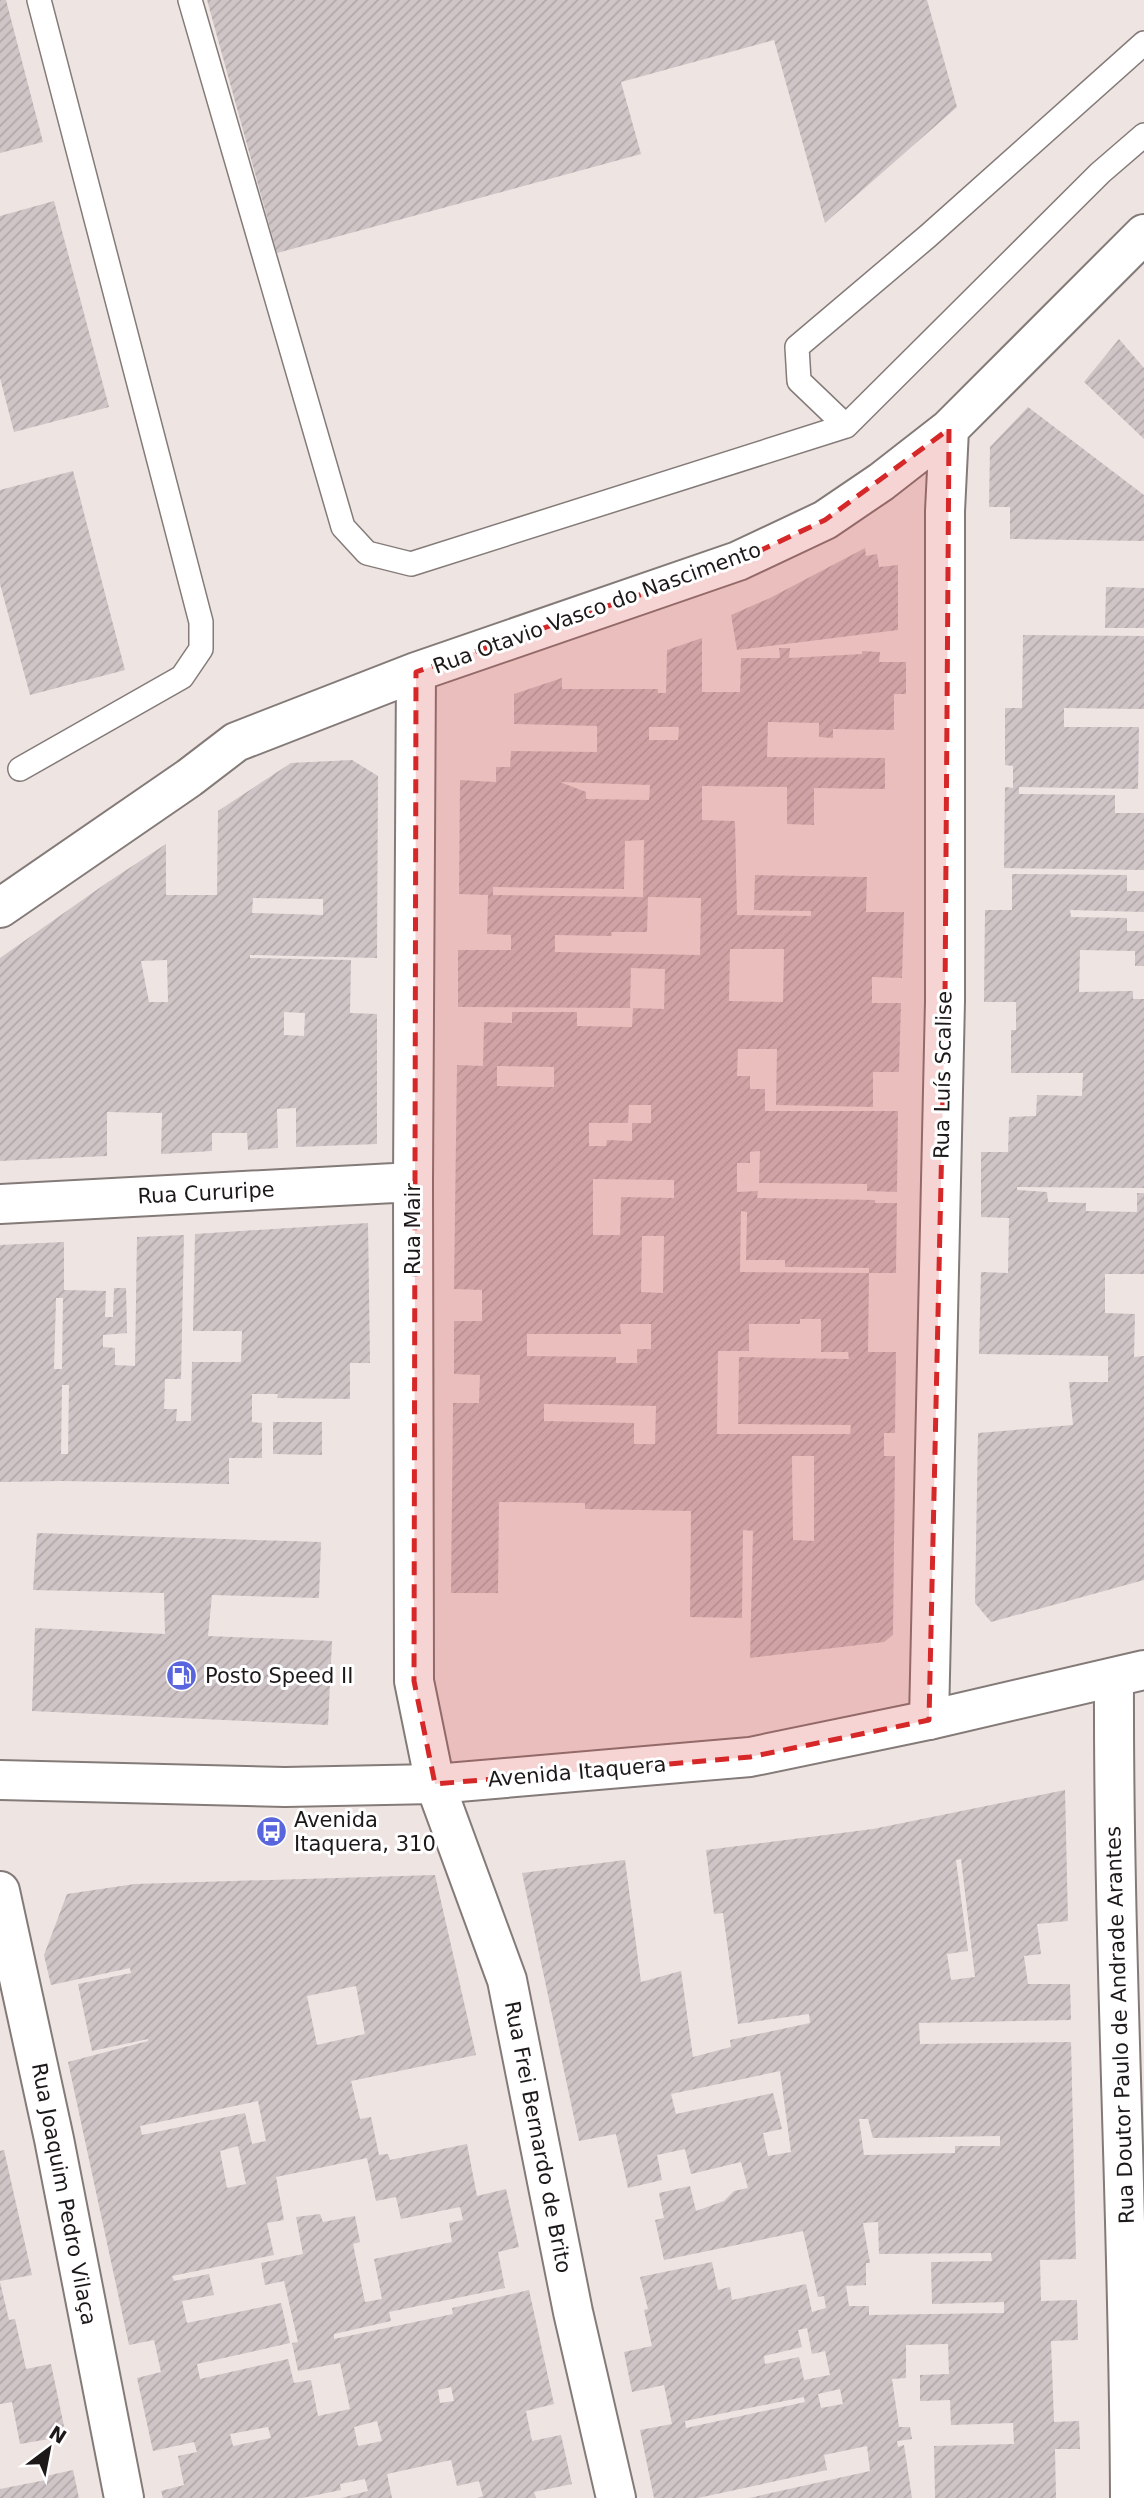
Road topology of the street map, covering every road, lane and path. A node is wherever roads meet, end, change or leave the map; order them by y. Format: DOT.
graph roads {
  1 [pos="39,0"];
  2 [pos="190,0"];
  3 [pos="1144,43"];
  4 [pos="1144,135"];
  5 [pos="1144,234"];
  6 [pos="846,426"];
  7 [pos="949,429"];
  8 [pos="416,672"];
  9 [pos="20,769"];
  10 [pos="0,908"];
  11 [pos="413,1182"];
  12 [pos="0,1204"];
  13 [pos="1129,1674"];
  14 [pos="929,1720"];
  15 [pos="0,1780"];
  16 [pos="435,1784"];
  17 [pos="0,1891"];
  18 [pos="124,2498"];
  19 [pos="616,2498"];
  20 [pos="1130,2498"];
  1 -- 9 [label="lane"];
  2 -- 6 [label="lane"];
  3 -- 6 [label="lane"];
  4 -- 6 [label="lane"];
  5 -- 7 [label="street, Rua Otavio Vasco do Nascimento"];
  7 -- 8 [label="street, Rua Otavio Vasco do Nascimento"];
  7 -- 14 [label="street, Rua Luís Scalise"];
  8 -- 10 [label="street, Rua Otavio Vasco do Nascimento"];
  8 -- 11 [label="street, Rua Mair"];
  11 -- 12 [label="street, Rua Cururipe"];
  11 -- 16 [label="street, Rua Mair"];
  13 -- 14 [label="street, Avenida Itaquera"];
  13 -- 20 [label="street, Rua Doutor Paulo de Andrade Arantes"];
  14 -- 16 [label="street, Avenida Itaquera"];
  15 -- 16 [label="street, Avenida Itaquera"];
  16 -- 19 [label="street, Rua Frei Bernardo de Brito"];
  17 -- 18 [label="street, Rua Joaquim Pedro Vilaça"];
}
